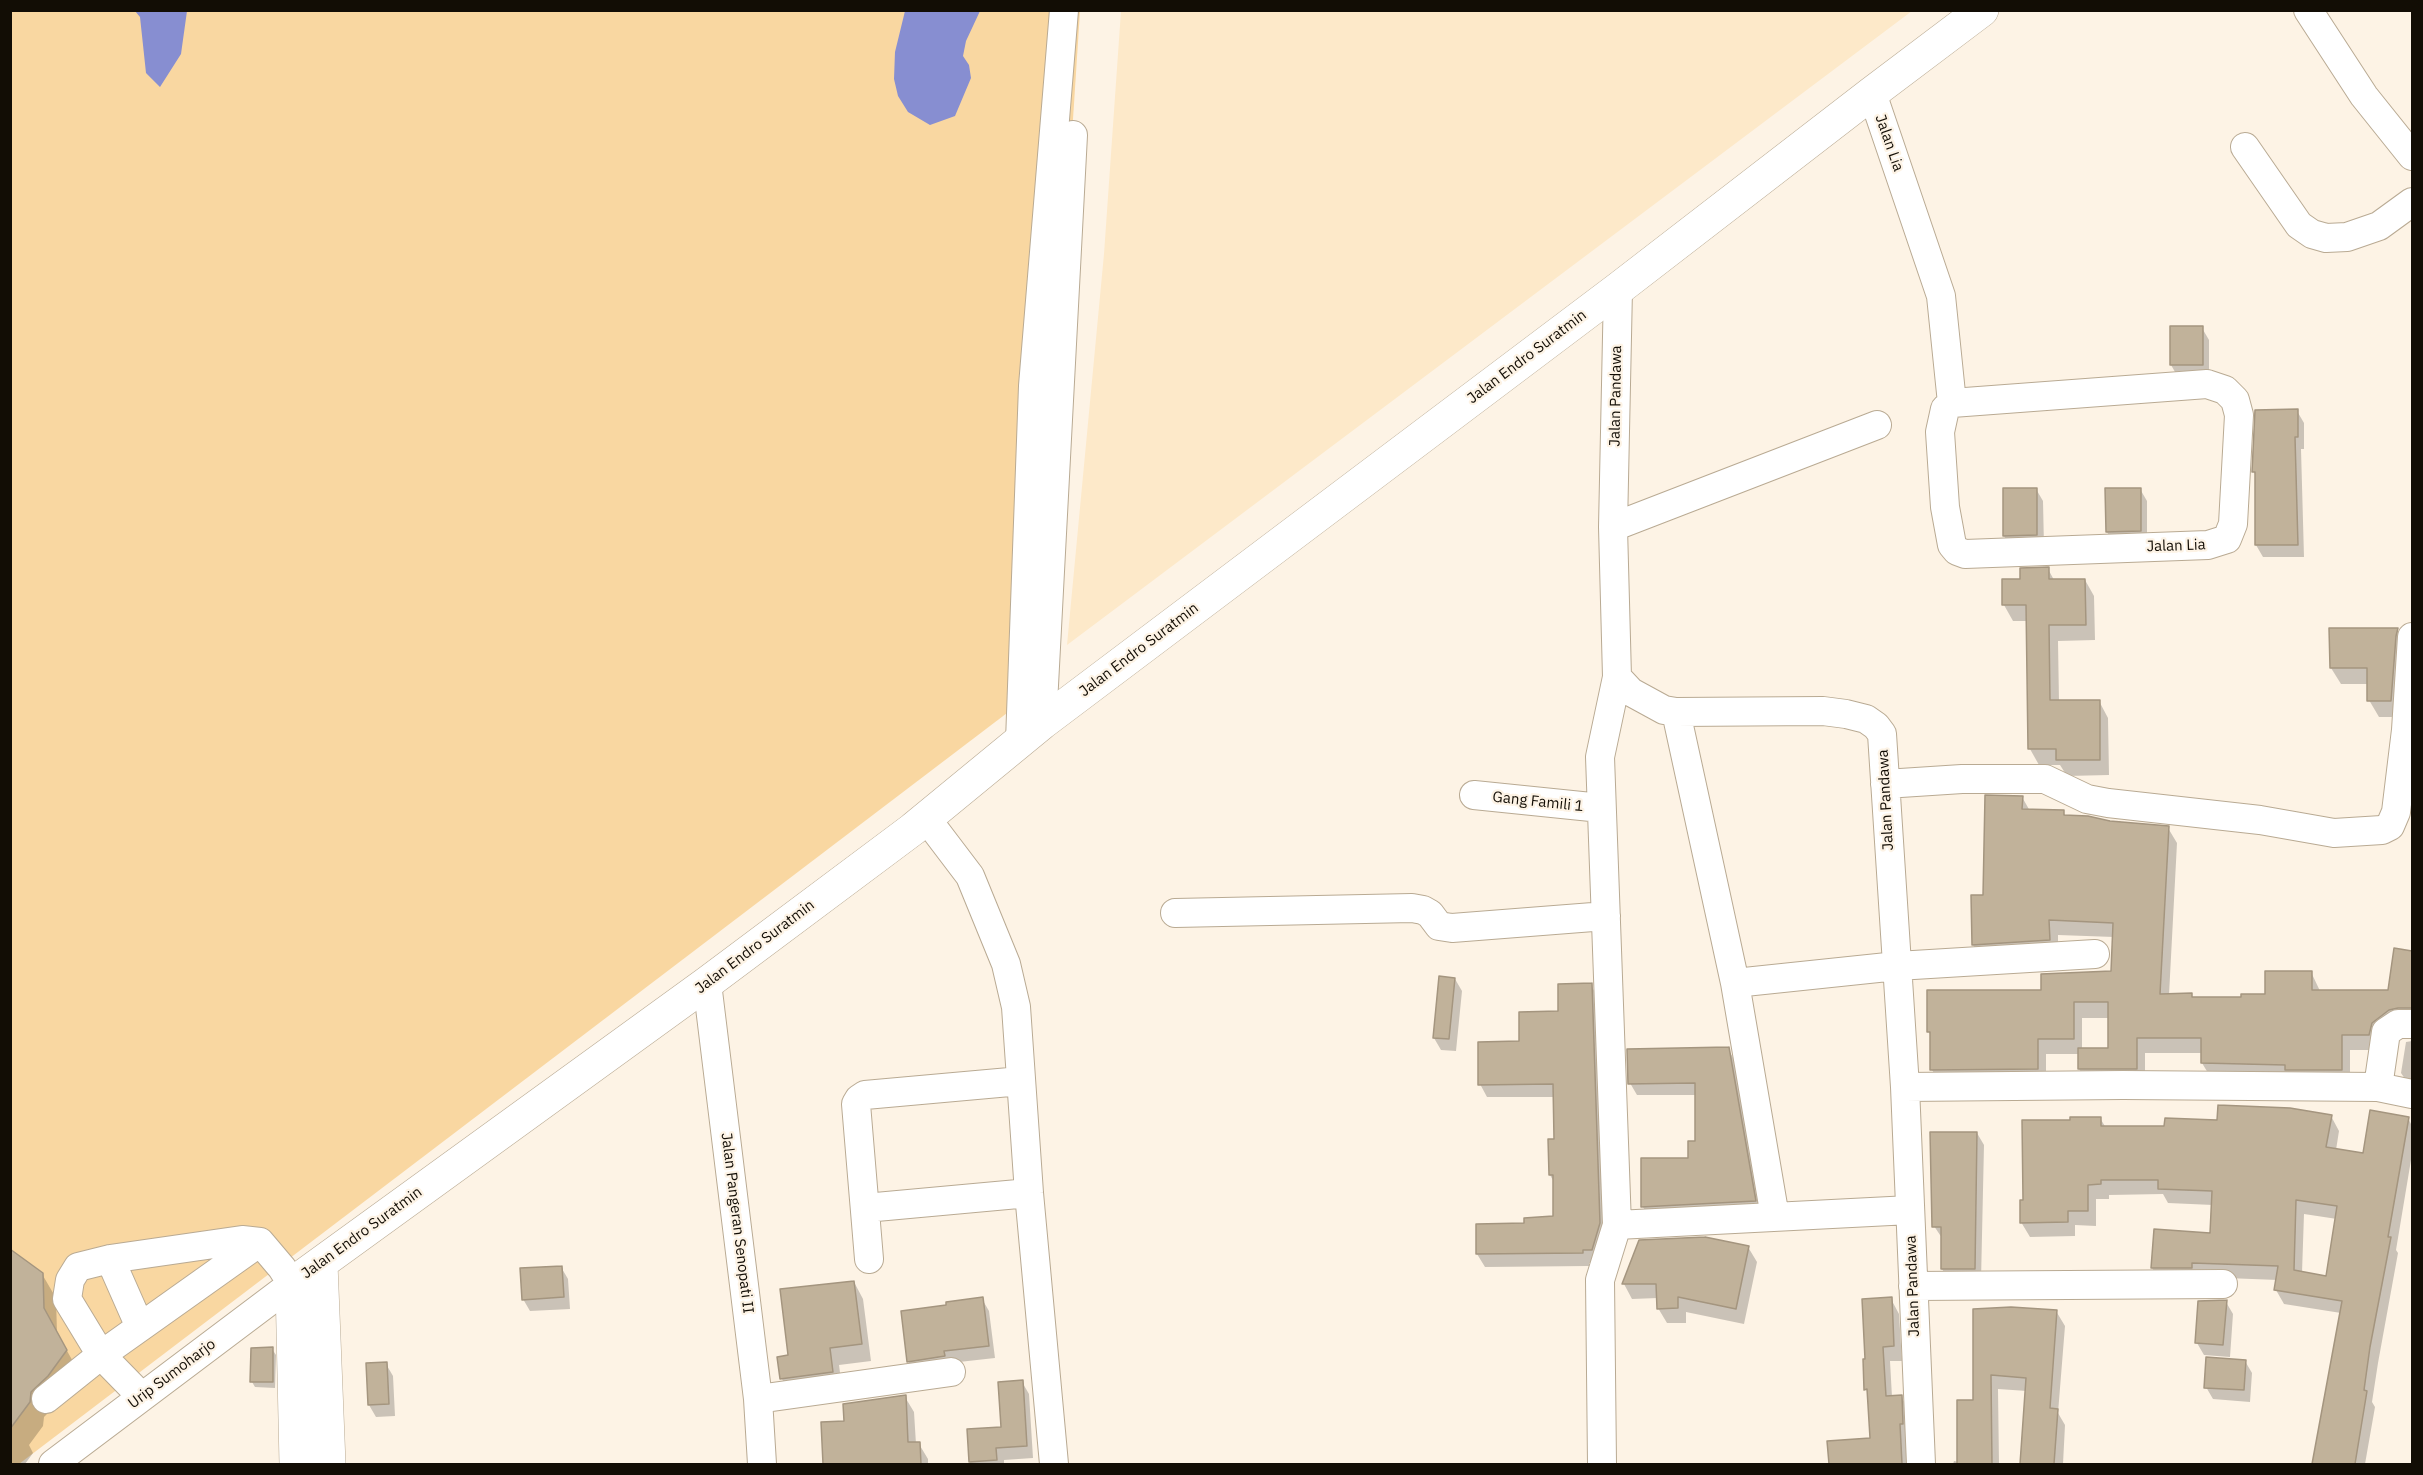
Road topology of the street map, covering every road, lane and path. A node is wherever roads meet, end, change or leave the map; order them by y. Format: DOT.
graph roads {
  1 [pos="1064,10"];
  2 [pos="1083,10"];
  3 [pos="1982,10"];
  4 [pos="2308,10"];
  5 [pos="1872,93"];
  6 [pos="2245,147"];
  7 [pos="2412,156"];
  8 [pos="2412,202"];
  9 [pos="1618,289"];
  10 [pos="1952,403"];
  11 [pos="1877,425"];
  12 [pos="1613,527"];
  13 [pos="2412,637"];
  14 [pos="1617,677"];
  15 [pos="1676,712"];
  16 [pos="1031,732"];
  17 [pos="1885,784"];
  18 [pos="1474,795"];
  19 [pos="1601,808"];
  20 [pos="920,824"];
  21 [pos="1176,913"];
  22 [pos="1606,916"];
  23 [pos="2095,954"];
  24 [pos="1897,966"];
  25 [pos="1735,982"];
  26 [pos="707,983"];
  27 [pos="2412,1024"];
  28 [pos="1021,1081"];
  29 [pos="1905,1086"];
  30 [pos="2378,1087"];
  31 [pos="2412,1094"];
  32 [pos="1029,1193"];
  33 [pos="865,1208"];
  34 [pos="1910,1210"];
  35 [pos="1775,1217"];
  36 [pos="1617,1225"];
  37 [pos="260,1242"];
  38 [pos="110,1259"];
  39 [pos="869,1259"];
  40 [pos="321,1264"];
  41 [pos="292,1284"];
  42 [pos="2223,1284"];
  43 [pos="1913,1286"];
  44 [pos="140,1327"];
  45 [pos="101,1355"];
  46 [pos="951,1372"];
  47 [pos="142,1397"];
  48 [pos="46,1399"];
  49 [pos="759,1399"];
  50 [pos="294,1458"];
  51 [pos="53,1464"];
  52 [pos="329,1464"];
  53 [pos="762,1464"];
  54 [pos="1054,1464"];
  55 [pos="1602,1464"];
  56 [pos="1921,1464"];
  1 -- 16 [label="street"];
  2 -- 16 [label="street"];
  3 -- 5 [label="main road, Jalan Endro Suratmin"];
  4 -- 7 [label="street"];
  5 -- 9 [label="main road, Jalan Endro Suratmin"];
  5 -- 10 [label="street, Jalan Lia"];
  6 -- 8 [label="street"];
  9 -- 12 [label="street, Jalan Pandawa"];
  9 -- 16 [label="main road, Jalan Endro Suratmin"];
  10 -- 10 [label="street, Jalan Lia"];
  11 -- 12 [label="street"];
  12 -- 14 [label="street, Jalan Pandawa"];
  13 -- 17 [label="street"];
  14 -- 15 [label="street, Jalan Pandawa"];
  14 -- 19 [label="street"];
  15 -- 17 [label="street, Jalan Pandawa"];
  15 -- 25 [label="street"];
  16 -- 20 [label="main road, Jalan Endro Suratmin"];
  17 -- 24 [label="street, Jalan Pandawa"];
  18 -- 19 [label="street, Gang Famili 1"];
  19 -- 22 [label="street"];
  20 -- 26 [label="main road, Jalan Endro Suratmin"];
  20 -- 28 [label="street"];
  21 -- 22 [label="street"];
  22 -- 36 [label="street"];
  23 -- 24 [label="street"];
  24 -- 25 [label="street"];
  24 -- 29 [label="street, Jalan Pandawa"];
  25 -- 35 [label="street"];
  26 -- 40 [label="main road, Jalan Endro Suratmin"];
  26 -- 49 [label="street, Jalan Pangeran Senopati II"];
  27 -- 30 [label="street"];
  28 -- 32 [label="street"];
  28 -- 33 [label="street"];
  29 -- 30 [label="street"];
  29 -- 34 [label="street, Jalan Pandawa"];
  30 -- 31 [label="street"];
  32 -- 33 [label="street"];
  32 -- 54 [label="street"];
  33 -- 39 [label="street"];
  34 -- 35 [label="street"];
  34 -- 43 [label="street, Jalan Pandawa"];
  35 -- 36 [label="street"];
  36 -- 55 [label="street"];
  37 -- 38 [label="street"];
  37 -- 41 [label="street"];
  37 -- 44 [label="street"];
  38 -- 44 [label="street"];
  38 -- 45 [label="street"];
  40 -- 41 [label="main road, Jalan Endro Suratmin"];
  40 -- 52 [label="main road"];
  41 -- 47 [label="street, Urip Sumoharjo"];
  41 -- 50 [label="main road"];
  42 -- 43 [label="street"];
  43 -- 56 [label="street, Jalan Pandawa"];
  44 -- 45 [label="street"];
  45 -- 47 [label="street"];
  45 -- 48 [label="street"];
  46 -- 49 [label="street"];
  47 -- 51 [label="street, Urip Sumoharjo"];
  49 -- 53 [label="street, Jalan Pangeran Senopati II"];
}
